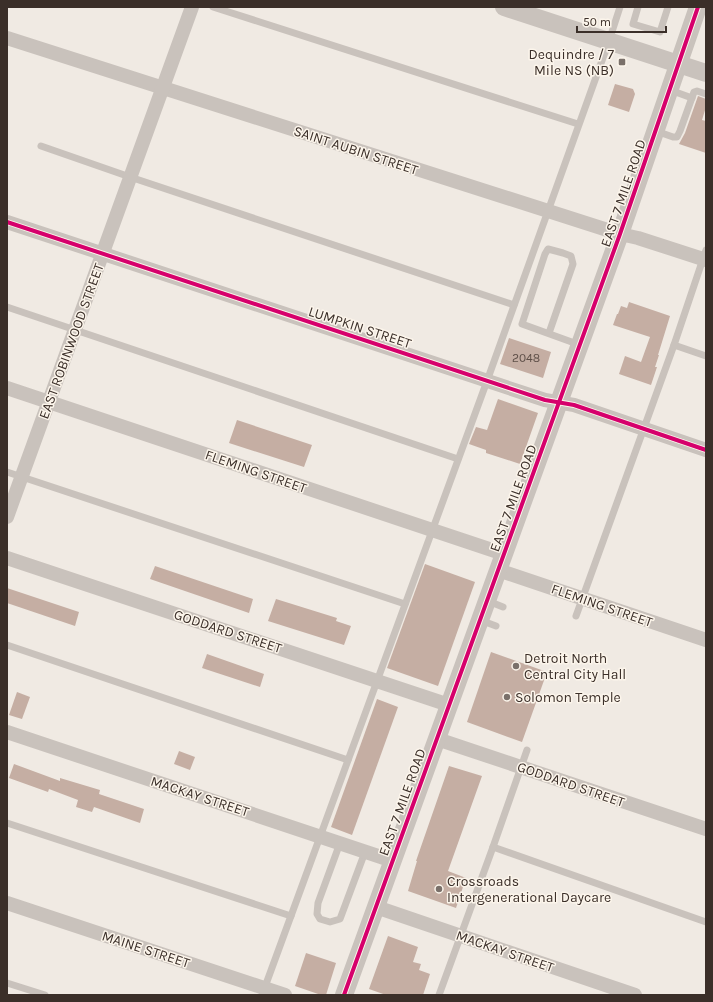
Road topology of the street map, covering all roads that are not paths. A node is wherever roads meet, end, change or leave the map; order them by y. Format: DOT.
graph roads {
  1 [pos="192,7"];
  2 [pos="213,7"];
  3 [pos="504,7"];
  4 [pos="620,7"];
  5 [pos="638,7"];
  6 [pos="668,7"];
  7 [pos="698,7"];
  8 [pos="7,38"];
  9 [pos="609,41"];
  10 [pos="679,64"];
  11 [pos="706,74"];
  12 [pos="162,88"];
  13 [pos="670,90"];
  14 [pos="706,94"];
  15 [pos="692,98"];
  16 [pos="578,124"];
  17 [pos="656,131"];
  18 [pos="41,146"];
  19 [pos="130,177"];
  20 [pos="547,211"];
  21 [pos="7,222"];
  22 [pos="620,234"];
  23 [pos="102,254"];
  24 [pos="705,257"];
  25 [pos="514,305"];
  26 [pos="7,307"];
  27 [pos="75,329"];
  28 [pos="549,333"];
  29 [pos="580,345"];
  30 [pos="674,345"];
  31 [pos="706,356"];
  32 [pos="487,381"];
  33 [pos="7,388"];
  34 [pos="49,402"];
  35 [pos="559,403"];
  36 [pos="644,429"];
  37 [pos="706,450"];
  38 [pos="458,459"];
  39 [pos="7,472"];
  40 [pos="22,477"];
  41 [pos="7,517"];
  42 [pos="432,530"];
  43 [pos="7,558"];
  44 [pos="501,562"];
  45 [pos="583,598"];
  46 [pos="405,604"];
  47 [pos="576,616"];
  48 [pos="706,640"];
  49 [pos="7,646"];
  50 [pos="376,680"];
  51 [pos="449,705"];
  52 [pos="7,732"];
  53 [pos="437,738"];
  54 [pos="527,750"];
  55 [pos="348,760"];
  56 [pos="521,767"];
  57 [pos="7,823"];
  58 [pos="706,829"];
  59 [pos="320,836"];
  60 [pos="340,843"];
  61 [pos="493,847"];
  62 [pos="365,852"];
  63 [pos="392,861"];
  64 [pos="7,903"];
  65 [pos="376,907"];
  66 [pos="291,916"];
  67 [pos="706,922"];
  68 [pos="460,936"];
  69 [pos="7,983"];
  70 [pos="264,992"];
  71 [pos="45,995"];
  72 [pos="285,995"];
  73 [pos="344,995"];
  74 [pos="439,995"];
  75 [pos="635,995"];
  1 -- 12 [label="street, EAST ROBINWOOD STREET"];
  2 -- 16 [label="lane"];
  3 -- 9 [label="street"];
  4 -- 9 [label="lane"];
  5 -- 6 [label="lane"];
  7 -- 10 [label="street, EAST 7 MILE ROAD"];
  8 -- 12 [label="street, SAINT AUBIN STREET"];
  9 -- 10 [label="street"];
  9 -- 16 [label="lane"];
  10 -- 11 [label="street"];
  10 -- 13 [label="street, EAST 7 MILE ROAD"];
  12 -- 19 [label="street, EAST ROBINWOOD STREET"];
  12 -- 20 [label="street, SAINT AUBIN STREET"];
  13 -- 15 [label="lane"];
  13 -- 17 [label="street, EAST 7 MILE ROAD"];
  14 -- 15 [label="lane"];
  15 -- 17 [label="lane"];
  16 -- 20 [label="lane"];
  17 -- 22 [label="street, EAST 7 MILE ROAD"];
  18 -- 19 [label="lane"];
  19 -- 23 [label="street, EAST ROBINWOOD STREET"];
  19 -- 25 [label="lane"];
  20 -- 22 [label="street, SAINT AUBIN STREET"];
  20 -- 25 [label="lane"];
  21 -- 23 [label="street, LUMPKIN STREET"];
  22 -- 24 [label="street, SAINT AUBIN STREET"];
  22 -- 29 [label="street, EAST 7 MILE ROAD"];
  23 -- 27 [label="street, EAST ROBINWOOD STREET"];
  23 -- 32 [label="street, LUMPKIN STREET"];
  24 -- 30 [label="lane"];
  25 -- 32 [label="lane"];
  26 -- 27 [label="lane"];
  27 -- 34 [label="street, EAST ROBINWOOD STREET"];
  27 -- 38 [label="lane"];
  28 -- 28 [label="lane"];
  28 -- 29 [label="lane"];
  29 -- 35 [label="street, EAST 7 MILE ROAD"];
  30 -- 31 [label="lane"];
  30 -- 36 [label="lane"];
  32 -- 35 [label="street, LUMPKIN STREET"];
  32 -- 38 [label="lane"];
  33 -- 34 [label="street, FLEMING STREET"];
  34 -- 40 [label="street, EAST ROBINWOOD STREET"];
  34 -- 42 [label="street, FLEMING STREET"];
  35 -- 36 [label="street, LUMPKIN STREET"];
  35 -- 44 [label="street, EAST 7 MILE ROAD"];
  36 -- 37 [label="street, LUMPKIN STREET"];
  36 -- 45 [label="lane"];
  38 -- 42 [label="lane"];
  39 -- 40 [label="lane"];
  40 -- 41 [label="street, EAST ROBINWOOD STREET"];
  40 -- 46 [label="lane"];
  42 -- 44 [label="street, FLEMING STREET"];
  42 -- 46 [label="lane"];
  43 -- 50 [label="street, GODDARD STREET"];
  44 -- 45 [label="street, FLEMING STREET"];
  44 -- 51 [label="street, EAST 7 MILE ROAD"];
  45 -- 47 [label="lane"];
  45 -- 48 [label="street, FLEMING STREET"];
  46 -- 50 [label="lane"];
  49 -- 55 [label="lane"];
  50 -- 51 [label="street, GODDARD STREET"];
  50 -- 55 [label="lane"];
  51 -- 53 [label="street, EAST 7 MILE ROAD"];
  52 -- 59 [label="street, MACKAY STREET"];
  53 -- 56 [label="street, GODDARD STREET"];
  53 -- 63 [label="street, EAST 7 MILE ROAD"];
  54 -- 56 [label="lane"];
  55 -- 59 [label="lane"];
  56 -- 58 [label="street, GODDARD STREET"];
  56 -- 61 [label="lane"];
  57 -- 66 [label="lane"];
  59 -- 60 [label="street, MACKAY STREET"];
  59 -- 66 [label="lane"];
  60 -- 62 [label="street, MACKAY STREET"];
  60 -- 62 [label="lane"];
  61 -- 67 [label="lane"];
  61 -- 68 [label="lane"];
  62 -- 63 [label="street, MACKAY STREET"];
  63 -- 65 [label="street, EAST 7 MILE ROAD"];
  64 -- 70 [label="street, MAINE STREET"];
  65 -- 68 [label="street, MACKAY STREET"];
  65 -- 73 [label="street, EAST 7 MILE ROAD"];
  66 -- 70 [label="lane"];
  68 -- 74 [label="lane"];
  68 -- 75 [label="street, MACKAY STREET"];
  69 -- 71 [label="lane"];
  70 -- 72 [label="street, MAINE STREET"];
}
